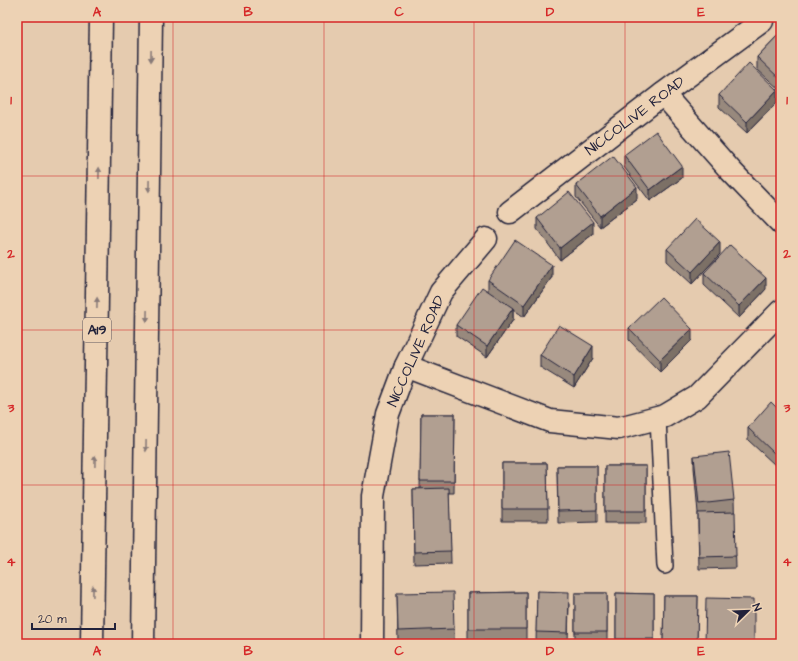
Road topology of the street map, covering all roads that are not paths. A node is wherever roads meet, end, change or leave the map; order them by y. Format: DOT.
graph roads {
  1 [pos="101,17"];
  2 [pos="151,17"];
  3 [pos="762,21"];
  4 [pos="663,94"];
  5 [pos="510,212"];
  6 [pos="781,223"];
  7 [pos="486,239"];
  8 [pos="781,311"];
  9 [pos="406,366"];
  10 [pos="658,418"];
  11 [pos="664,566"];
  12 [pos="92,644"];
  13 [pos="143,644"];
  14 [pos="372,644"];
  12 -- 1 [label="main road, A19, one-way"];
  2 -- 13 [label="main road, one-way"];
  3 -- 4 [label="main road, NICCOLIVE ROAD"];
  4 -- 5 [label="main road, NICCOLIVE ROAD"];
  4 -- 6 [label="main road"];
  7 -- 9 [label="main road, NICCOLIVE ROAD"];
  8 -- 10 [label="main road"];
  9 -- 10 [label="main road"];
  9 -- 14 [label="main road, NICCOLIVE ROAD"];
  10 -- 11 [label="lane"];
}
